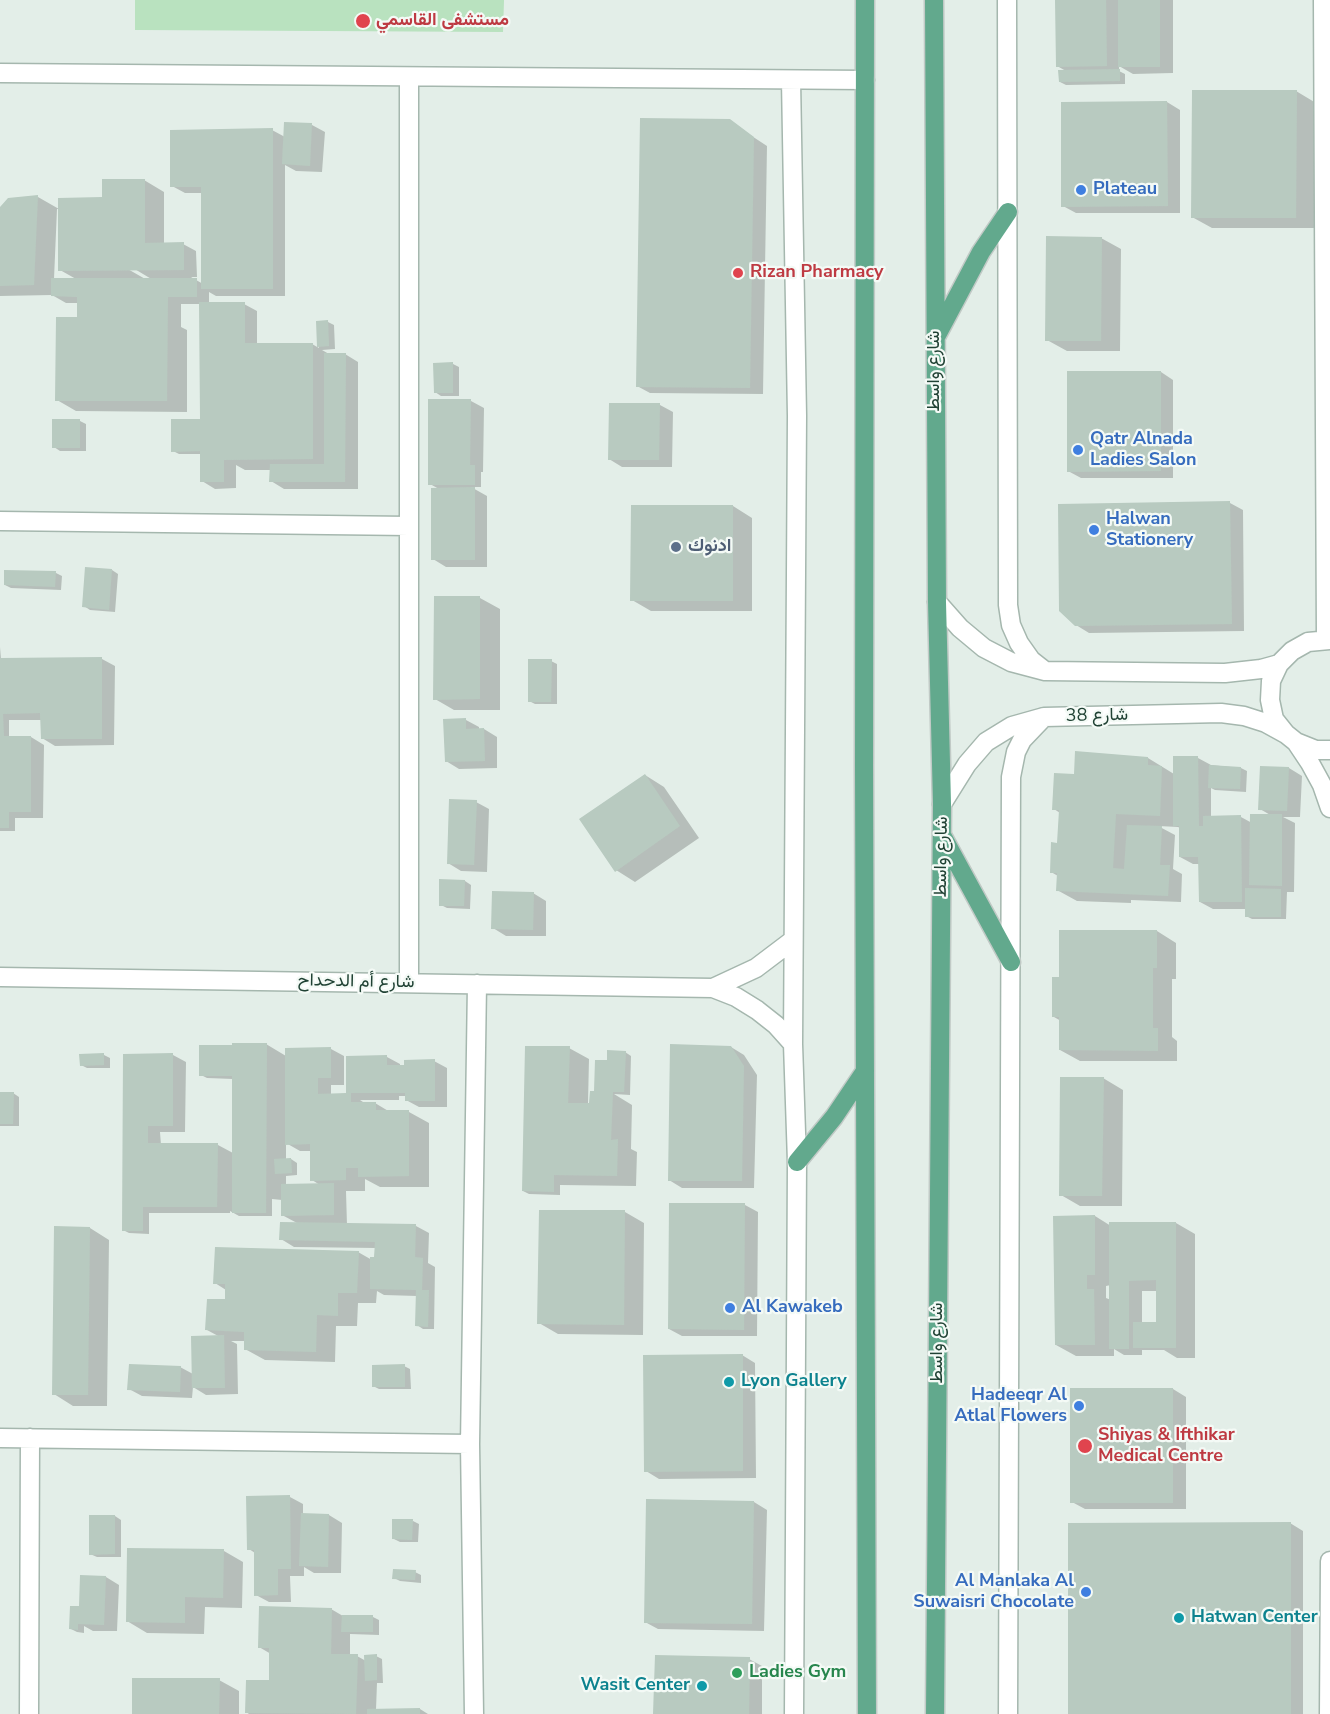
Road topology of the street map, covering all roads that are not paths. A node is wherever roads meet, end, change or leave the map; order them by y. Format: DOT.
graph roads {
  1 [pos="865,0"];
  2 [pos="934,0"];
  3 [pos="1007,0"];
  4 [pos="1323,0"];
  5 [pos="0,74"];
  6 [pos="409,77"];
  7 [pos="791,80"];
  8 [pos="865,80"];
  9 [pos="1008,212"];
  10 [pos="935,339"];
  11 [pos="0,521"];
  12 [pos="409,526"];
  13 [pos="937,602"];
  14 [pos="1328,639"];
  15 [pos="1279,664"];
  16 [pos="1045,671"];
  17 [pos="1044,717"];
  18 [pos="1291,738"];
  19 [pos="1330,750"];
  20 [pos="942,804"];
  21 [pos="1330,808"];
  22 [pos="942,834"];
  23 [pos="793,940"];
  24 [pos="1011,962"];
  25 [pos="0,977"];
  26 [pos="409,983"];
  27 [pos="477,984"];
  28 [pos="713,988"];
  29 [pos="793,1044"];
  30 [pos="866,1069"];
  31 [pos="797,1162"];
  32 [pos="0,1438"];
  33 [pos="30,1438"];
  34 [pos="470,1444"];
  35 [pos="1330,1561"];
  36 [pos="29,1714"];
  37 [pos="474,1714"];
  38 [pos="794,1714"];
  39 [pos="867,1714"];
  40 [pos="936,1714"];
  41 [pos="1008,1714"];
  42 [pos="1329,1714"];
  1 -- 8 [label="main road"];
  2 -- 10 [label="main road, شارع واسط"];
  3 -- 9 [label="street"];
  4 -- 14 [label="street"];
  5 -- 6 [label="street"];
  6 -- 7 [label="street"];
  6 -- 12 [label="street"];
  7 -- 8 [label="street"];
  7 -- 23 [label="street"];
  8 -- 30 [label="main road"];
  9 -- 10 [label="main road"];
  9 -- 16 [label="street"];
  10 -- 13 [label="main road, شارع واسط"];
  11 -- 12 [label="street"];
  12 -- 26 [label="street"];
  13 -- 16 [label="street"];
  13 -- 20 [label="main road, شارع واسط"];
  14 -- 15 [label="street"];
  15 -- 16 [label="street"];
  15 -- 18 [label="street"];
  17 -- 18 [label="street, شارع 38"];
  17 -- 20 [label="street, شارع 38"];
  17 -- 24 [label="street"];
  18 -- 19 [label="street, شارع 38"];
  18 -- 21 [label="street"];
  20 -- 22 [label="main road, شارع واسط"];
  22 -- 24 [label="main road"];
  22 -- 40 [label="main road, شارع واسط"];
  23 -- 28 [label="street, شارع أم الدحداح"];
  23 -- 29 [label="street"];
  24 -- 41 [label="street"];
  25 -- 26 [label="street, شارع أم الدحداح"];
  26 -- 27 [label="street, شارع أم الدحداح"];
  27 -- 28 [label="street, شارع أم الدحداح"];
  27 -- 34 [label="street"];
  28 -- 29 [label="street, شارع أم الدحداح"];
  29 -- 31 [label="street"];
  30 -- 31 [label="main road"];
  30 -- 39 [label="main road"];
  31 -- 38 [label="street"];
  32 -- 33 [label="street"];
  33 -- 34 [label="street"];
  33 -- 36 [label="street"];
  34 -- 37 [label="street"];
  35 -- 42 [label="street"];
}
